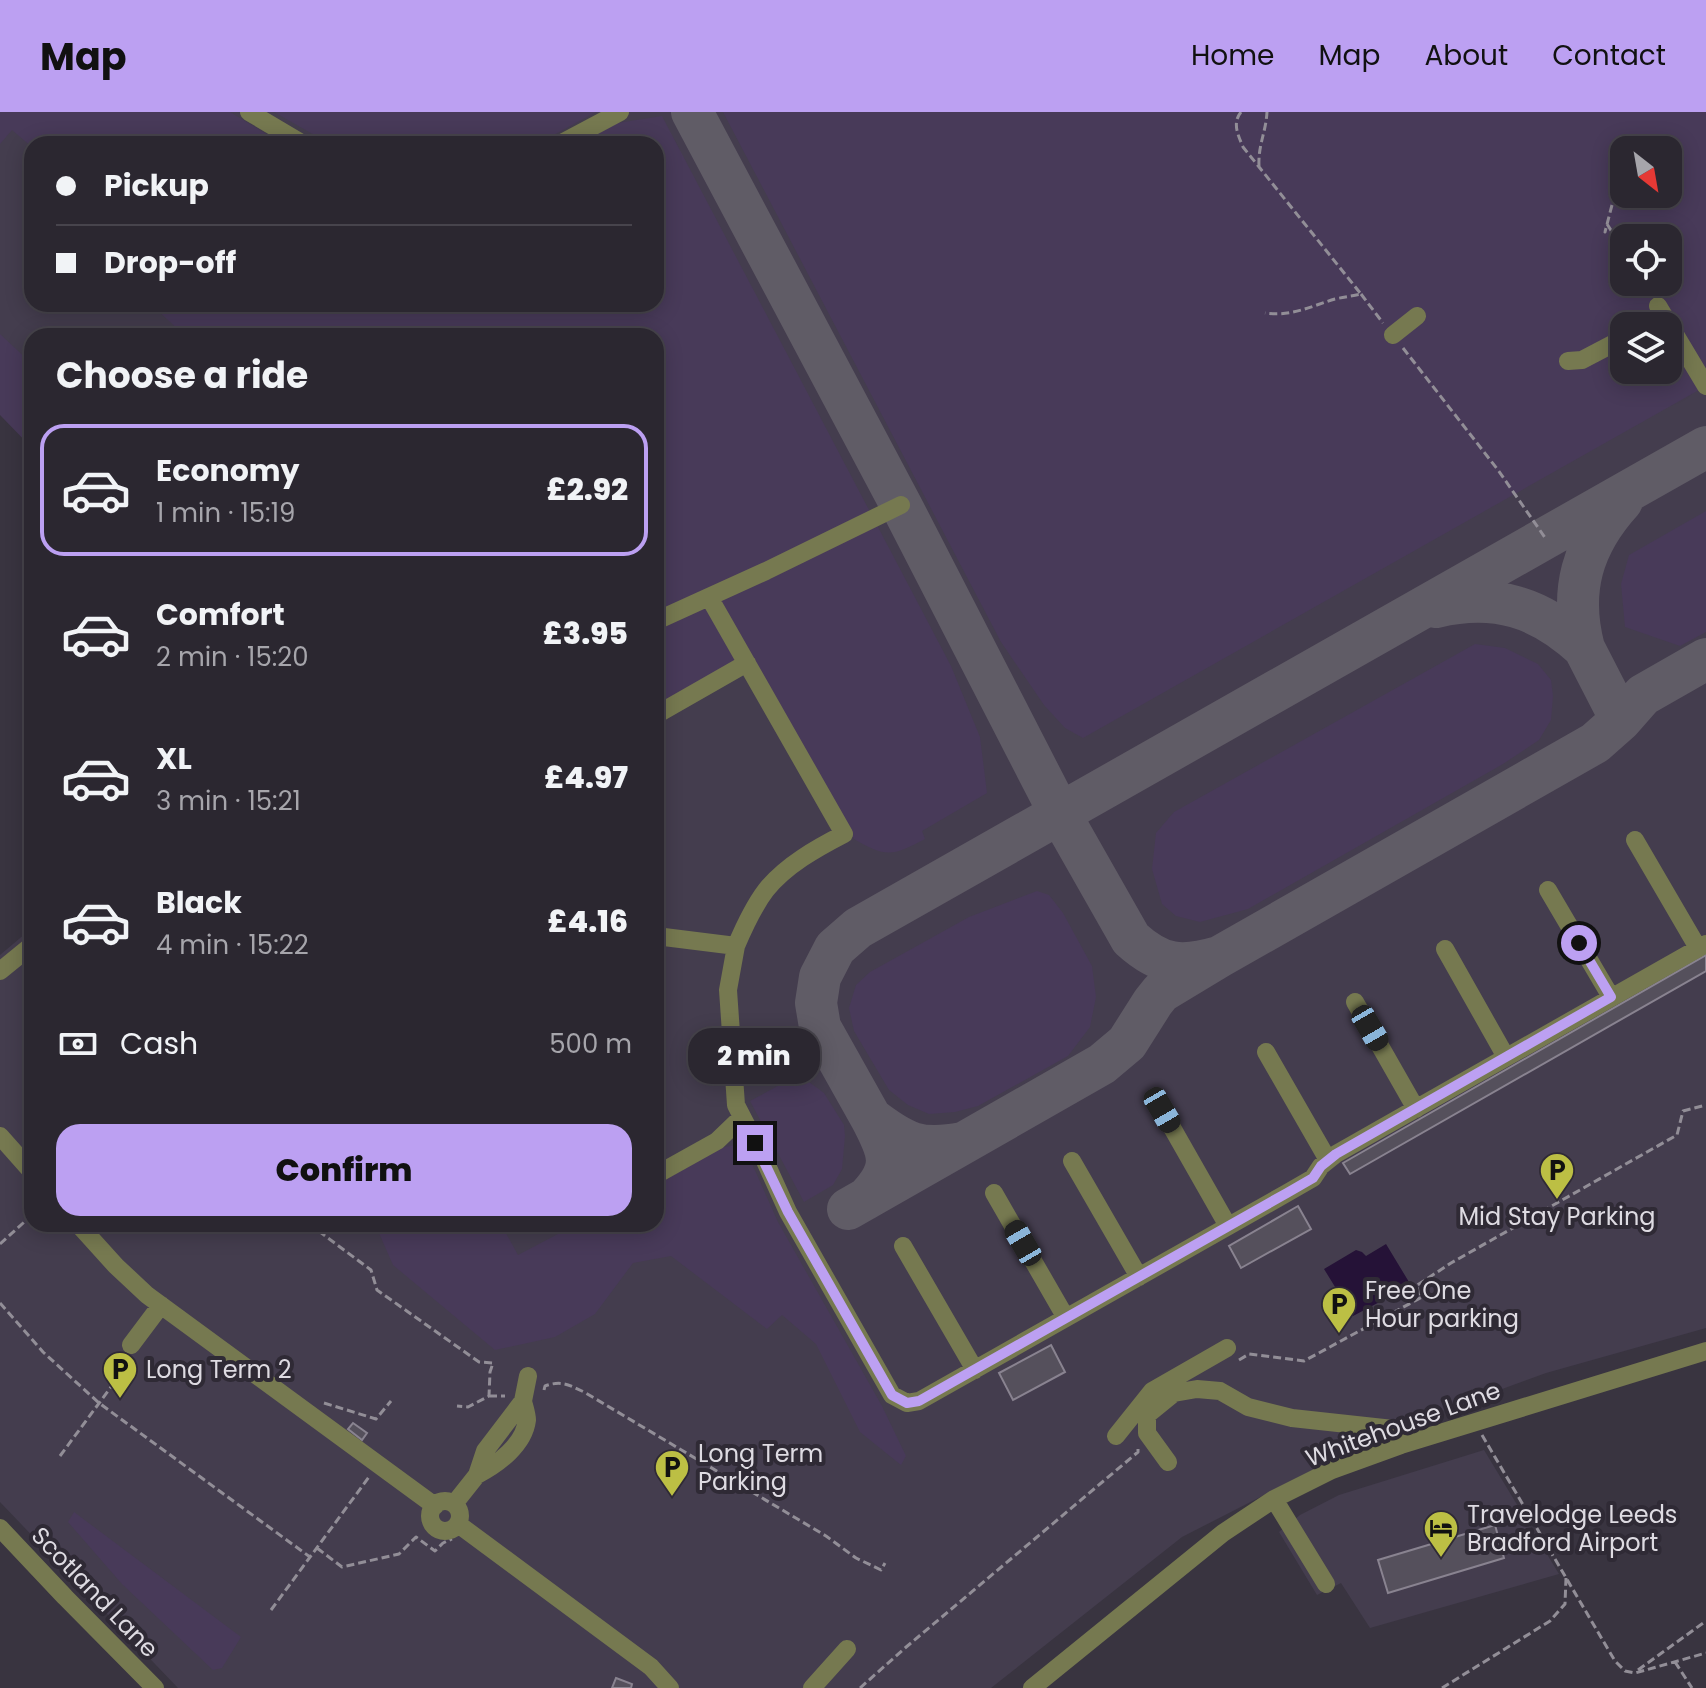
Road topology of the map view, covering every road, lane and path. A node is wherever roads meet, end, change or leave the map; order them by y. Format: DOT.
graph roads {
  1 [pos="249,112"];
  2 [pos="620,112"];
  3 [pos="1241,112"];
  4 [pos="1267,112"];
  5 [pos="290,136"];
  6 [pos="575,136"];
  7 [pos="1259,166"];
  8 [pos="1361,294"];
  9 [pos="1265,313"];
  10 [pos="1417,316"];
  11 [pos="1393,335"];
  12 [pos="1610,345"];
  13 [pos="1682,346"];
  14 [pos="1568,361"];
  15 [pos="1706,386"];
  16 [pos="901,505"];
  17 [pos="1546,539"];
  18 [pos="709,597"];
  19 [pos="664,617"];
  20 [pos="747,663"];
  21 [pos="664,710"];
  22 [pos="1635,840"];
  23 [pos="1548,890"];
  24 [pos="664,937"];
  25 [pos="736,946"];
  26 [pos="1702,946"];
  27 [pos="1445,949"];
  28 [pos="24,952"];
  29 [pos="0,971"];
  30 [pos="1611,997"];
  31 [pos="1355,1002"];
  32 [pos="1266,1052"];
  33 [pos="1506,1057"];
  34 [pos="1706,1105"];
  35 [pos="1416,1109"];
  36 [pos="1162,1110"];
  37 [pos="742,1117"];
  38 [pos="0,1136"];
  39 [pos="1328,1160"];
  40 [pos="1072,1161"];
  41 [pos="24,1163"];
  42 [pos="664,1171"];
  43 [pos="994,1193"];
  44 [pos="24,1222"];
  45 [pos="1228,1226"];
  46 [pos="85,1232"];
  47 [pos="320,1232"];
  48 [pos="0,1244"];
  49 [pos="903,1246"];
  50 [pos="1139,1277"];
  51 [pos="0,1303"];
  52 [pos="161,1305"];
  53 [pos="1066,1318"];
  54 [pos="1706,1351"];
  55 [pos="131,1353"];
  56 [pos="1237,1361"];
  57 [pos="975,1370"];
  58 [pos="528,1376"];
  59 [pos="1220,1391"];
  60 [pos="532,1399"];
  61 [pos="391,1401"];
  62 [pos="99,1403"];
  63 [pos="298,1406"];
  64 [pos="457,1406"];
  65 [pos="1473,1422"];
  66 [pos="1116,1436"];
  67 [pos="1138,1441"];
  68 [pos="1401,1445"];
  69 [pos="60,1456"];
  70 [pos="1168,1462"];
  71 [pos="378,1464"];
  72 [pos="1274,1499"];
  73 [pos="454,1504"];
  74 [pos="435,1506"];
  75 [pos="0,1528"];
  76 [pos="456,1531"];
  77 [pos="317,1548"];
  78 [pos="310,1557"];
  79 [pos="885,1563"];
  80 [pos="1566,1578"];
  81 [pos="1326,1584"];
  82 [pos="271,1610"];
  83 [pos="1706,1621"];
  84 [pos="847,1649"];
  85 [pos="1706,1653"];
  86 [pos="1675,1662"];
  87 [pos="1635,1673"];
  88 [pos="155,1688"];
  89 [pos="670,1688"];
  90 [pos="812,1688"];
  91 [pos="860,1688"];
  92 [pos="1032,1688"];
  93 [pos="1442,1688"];
  94 [pos="1692,1688"];
  1 -- 5 [label="street"];
  2 -- 6 [label="street"];
  3 -- 7 [label="path"];
  4 -- 7 [label="path"];
  7 -- 8 [label="path"];
  8 -- 9 [label="path"];
  8 -- 11 [label="path"];
  10 -- 11 [label="street"];
  11 -- 17 [label="path"];
  12 -- 14 [label="street"];
  13 -- 15 [label="street"];
  16 -- 18 [label="street"];
  18 -- 19 [label="street"];
  18 -- 20 [label="street"];
  20 -- 21 [label="street"];
  20 -- 25 [label="street"];
  22 -- 26 [label="street"];
  23 -- 30 [label="street"];
  24 -- 25 [label="street"];
  25 -- 37 [label="street"];
  26 -- 30 [label="street"];
  27 -- 33 [label="street"];
  28 -- 29 [label="street"];
  30 -- 33 [label="street"];
  31 -- 35 [label="street"];
  32 -- 39 [label="street"];
  33 -- 35 [label="street"];
  34 -- 56 [label="path"];
  35 -- 39 [label="street"];
  36 -- 45 [label="street"];
  37 -- 42 [label="street"];
  37 -- 57 [label="street"];
  38 -- 41 [label="street"];
  39 -- 45 [label="street"];
  40 -- 50 [label="street"];
  43 -- 53 [label="street"];
  44 -- 48 [label="path"];
  45 -- 50 [label="street"];
  46 -- 52 [label="street"];
  47 -- 64 [label="path"];
  49 -- 57 [label="street"];
  50 -- 53 [label="street"];
  51 -- 62 [label="path"];
  52 -- 55 [label="street"];
  52 -- 63 [label="street"];
  53 -- 57 [label="street"];
  54 -- 65 [label="street, Whitehouse Lane"];
  55 -- 62 [label="path"];
  58 -- 60 [label="street"];
  59 -- 66 [label="street"];
  59 -- 68 [label="street"];
  59 -- 70 [label="street"];
  60 -- 73 [label="street"];
  60 -- 79 [label="path"];
  61 -- 63 [label="path"];
  62 -- 69 [label="path"];
  62 -- 78 [label="path"];
  63 -- 71 [label="street"];
  65 -- 68 [label="street, Whitehouse Lane"];
  65 -- 80 [label="path"];
  67 -- 91 [label="path"];
  68 -- 72 [label="street, Whitehouse Lane"];
  71 -- 74 [label="street"];
  71 -- 77 [label="path"];
  72 -- 81 [label="street"];
  72 -- 92 [label="street, Whitehouse Lane"];
  73 -- 74 [label="street"];
  73 -- 76 [label="street"];
  74 -- 76 [label="street"];
  75 -- 88 [label="street, Scotland Lane"];
  76 -- 77 [label="path"];
  76 -- 89 [label="street"];
  77 -- 78 [label="path"];
  78 -- 82 [label="path"];
  80 -- 87 [label="path"];
  80 -- 93 [label="path"];
  83 -- 87 [label="path"];
  84 -- 90 [label="street"];
  85 -- 86 [label="path"];
  86 -- 87 [label="path"];
  86 -- 94 [label="path"];
}
